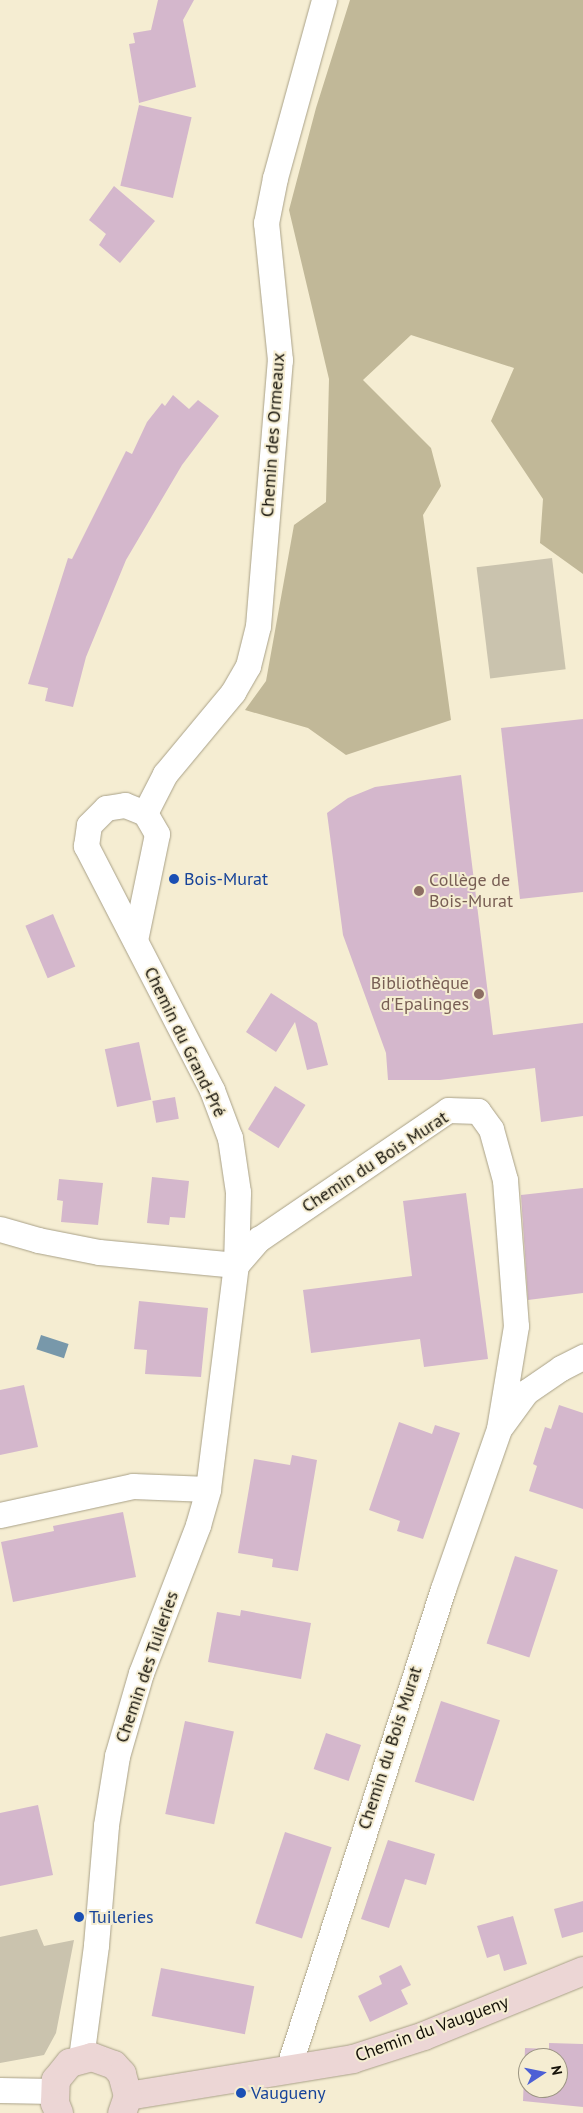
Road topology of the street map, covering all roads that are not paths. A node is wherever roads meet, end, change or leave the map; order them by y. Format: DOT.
graph roads {
  1 [pos="324,0"];
  2 [pos="145,813"];
  3 [pos="135,940"];
  4 [pos="0,1229"];
  5 [pos="236,1265"];
  6 [pos="583,1358"];
  7 [pos="499,1429"];
  8 [pos="208,1489"];
  9 [pos="0,1515"];
  10 [pos="583,1971"];
  11 [pos="81,2058"];
  12 [pos="288,2069"];
  13 [pos="0,2090"];
  14 [pos="56,2102"];
  15 [pos="125,2104"];
  1 -- 2 [label="street, Chemin des Ormeaux"];
  2 -- 3 [label="street"];
  2 -- 3 [label="street, Chemin du Grand-Pré"];
  3 -- 5 [label="street, Chemin du Grand-Pré"];
  4 -- 5 [label="street"];
  5 -- 7 [label="street, Chemin du Bois Murat"];
  5 -- 8 [label="street, Chemin des Tuileries"];
  6 -- 7 [label="street, Chemin du Bois Murat"];
  7 -- 12 [label="street, Chemin du Bois Murat"];
  8 -- 9 [label="street"];
  8 -- 11 [label="street, Chemin des Tuileries"];
  10 -- 12 [label="street, Chemin du Vaugueny"];
  11 -- 14 [label="street"];
  11 -- 15 [label="street"];
  12 -- 15 [label="street, Chemin du Vaugueny"];
  13 -- 14 [label="street"];
}
